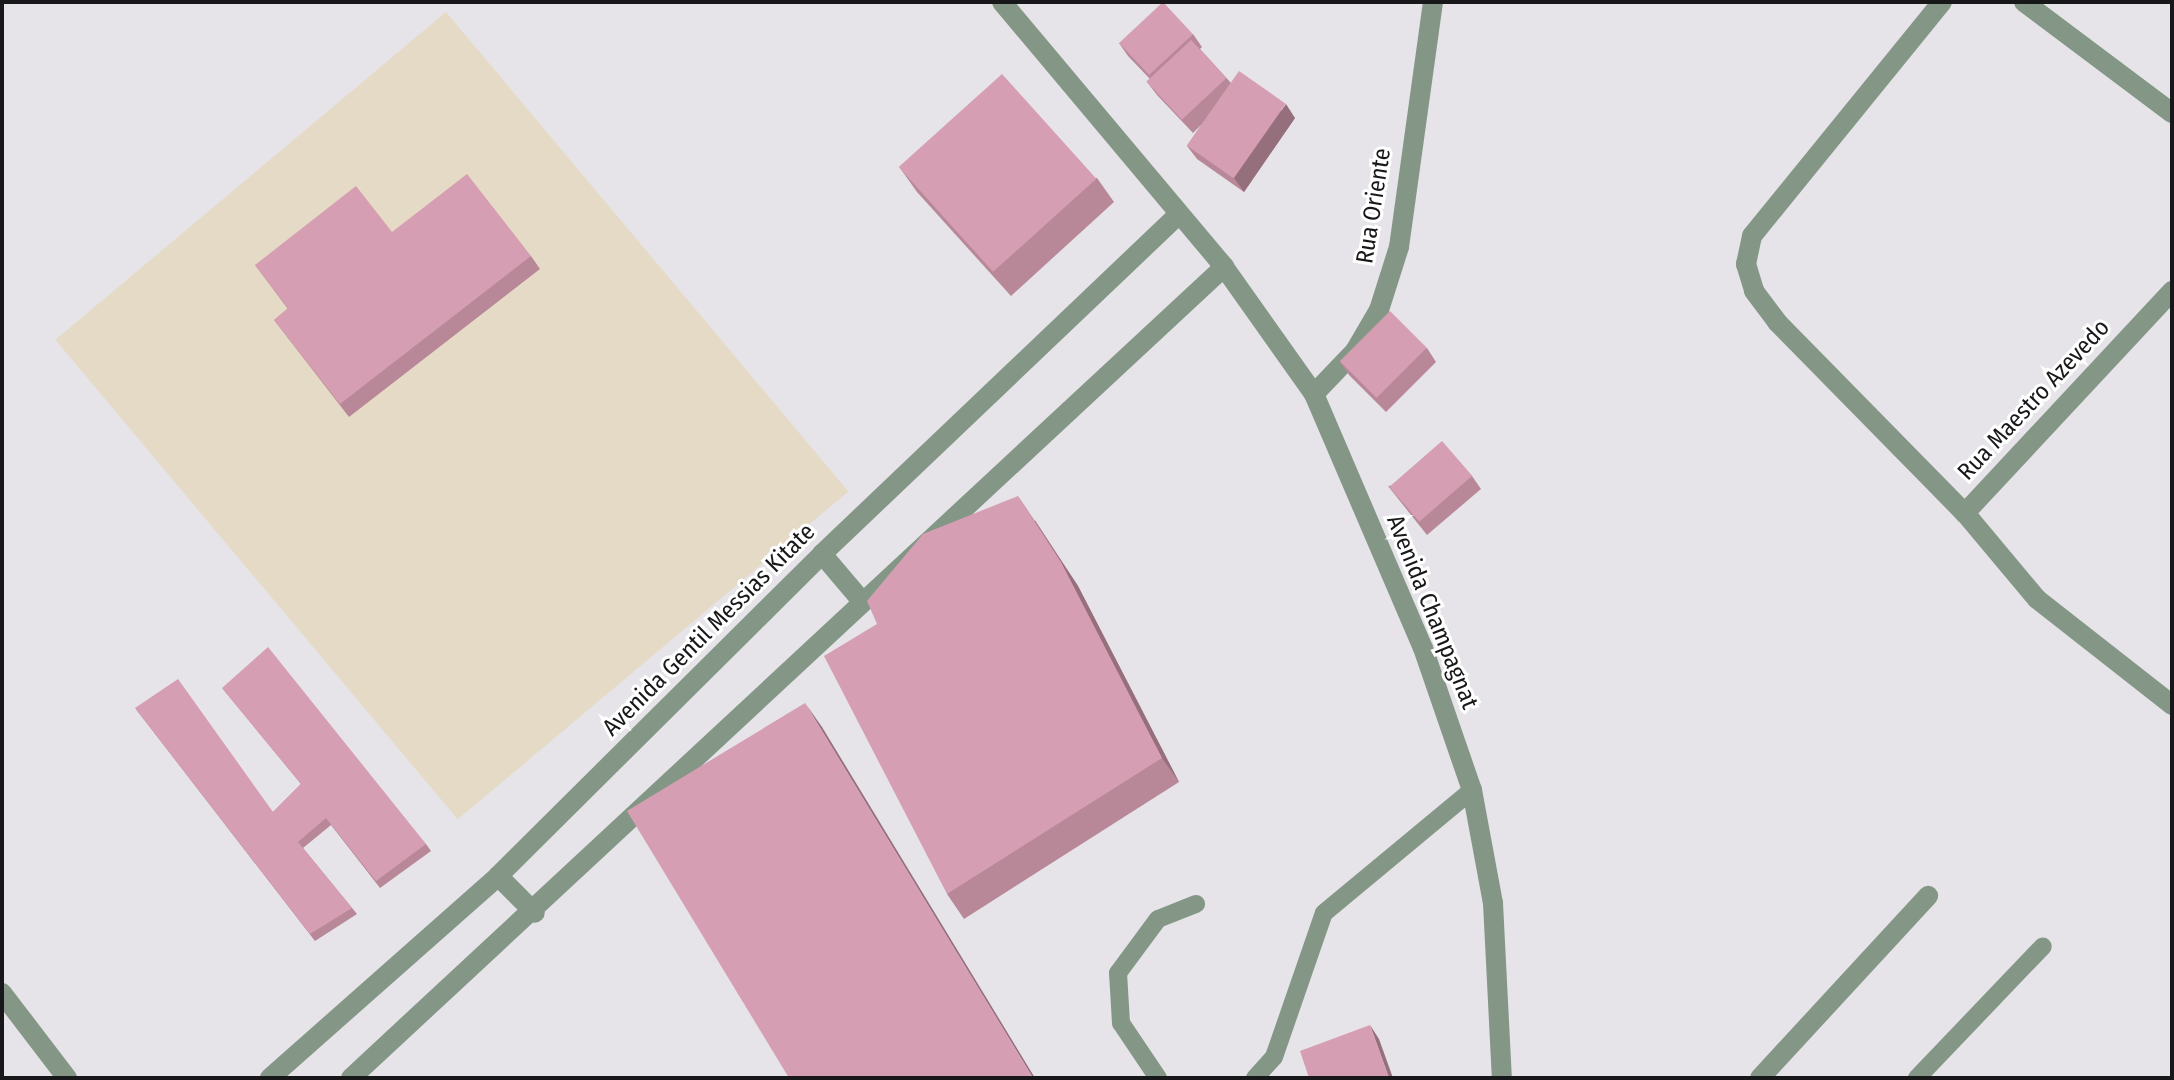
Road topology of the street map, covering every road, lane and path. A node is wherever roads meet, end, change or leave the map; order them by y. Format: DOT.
graph roads {
  1 [pos="1002,2"];
  2 [pos="1433,2"];
  3 [pos="1942,2"];
  4 [pos="2024,2"];
  5 [pos="2172,113"];
  6 [pos="1179,214"];
  7 [pos="1224,267"];
  8 [pos="2172,291"];
  9 [pos="1314,394"];
  10 [pos="1965,513"];
  11 [pos="822,554"];
  12 [pos="861,600"];
  13 [pos="2172,705"];
  14 [pos="1472,790"];
  15 [pos="498,876"];
  16 [pos="1928,896"];
  17 [pos="1196,904"];
  18 [pos="535,913"];
  19 [pos="2043,946"];
  20 [pos="2,993"];
  21 [pos="67,1078"];
  22 [pos="270,1078"];
  23 [pos="351,1078"];
  24 [pos="1158,1078"];
  25 [pos="1255,1078"];
  26 [pos="1502,1078"];
  27 [pos="1760,1078"];
  28 [pos="1917,1078"];
  1 -- 6 [label="street, Avenida Champagnat"];
  2 -- 9 [label="street, Rua Oriente"];
  3 -- 10 [label="street"];
  4 -- 5 [label="street"];
  6 -- 7 [label="street, Avenida Champagnat"];
  6 -- 11 [label="street, Avenida Gentil Messias Kitate"];
  7 -- 9 [label="street, Avenida Champagnat"];
  7 -- 12 [label="street"];
  8 -- 10 [label="street, Rua Maestro Azevedo"];
  9 -- 14 [label="street, Avenida Champagnat"];
  10 -- 13 [label="street, Rua Maestro Azevedo"];
  11 -- 12 [label="street"];
  11 -- 15 [label="street, Avenida Gentil Messias Kitate"];
  12 -- 18 [label="street"];
  14 -- 25 [label="lane"];
  14 -- 26 [label="street, Avenida Champagnat"];
  15 -- 18 [label="street"];
  15 -- 22 [label="street, Avenida Gentil Messias Kitate"];
  16 -- 27 [label="street"];
  17 -- 24 [label="lane"];
  18 -- 23 [label="street"];
  19 -- 28 [label="lane"];
  20 -- 21 [label="street"];
}
